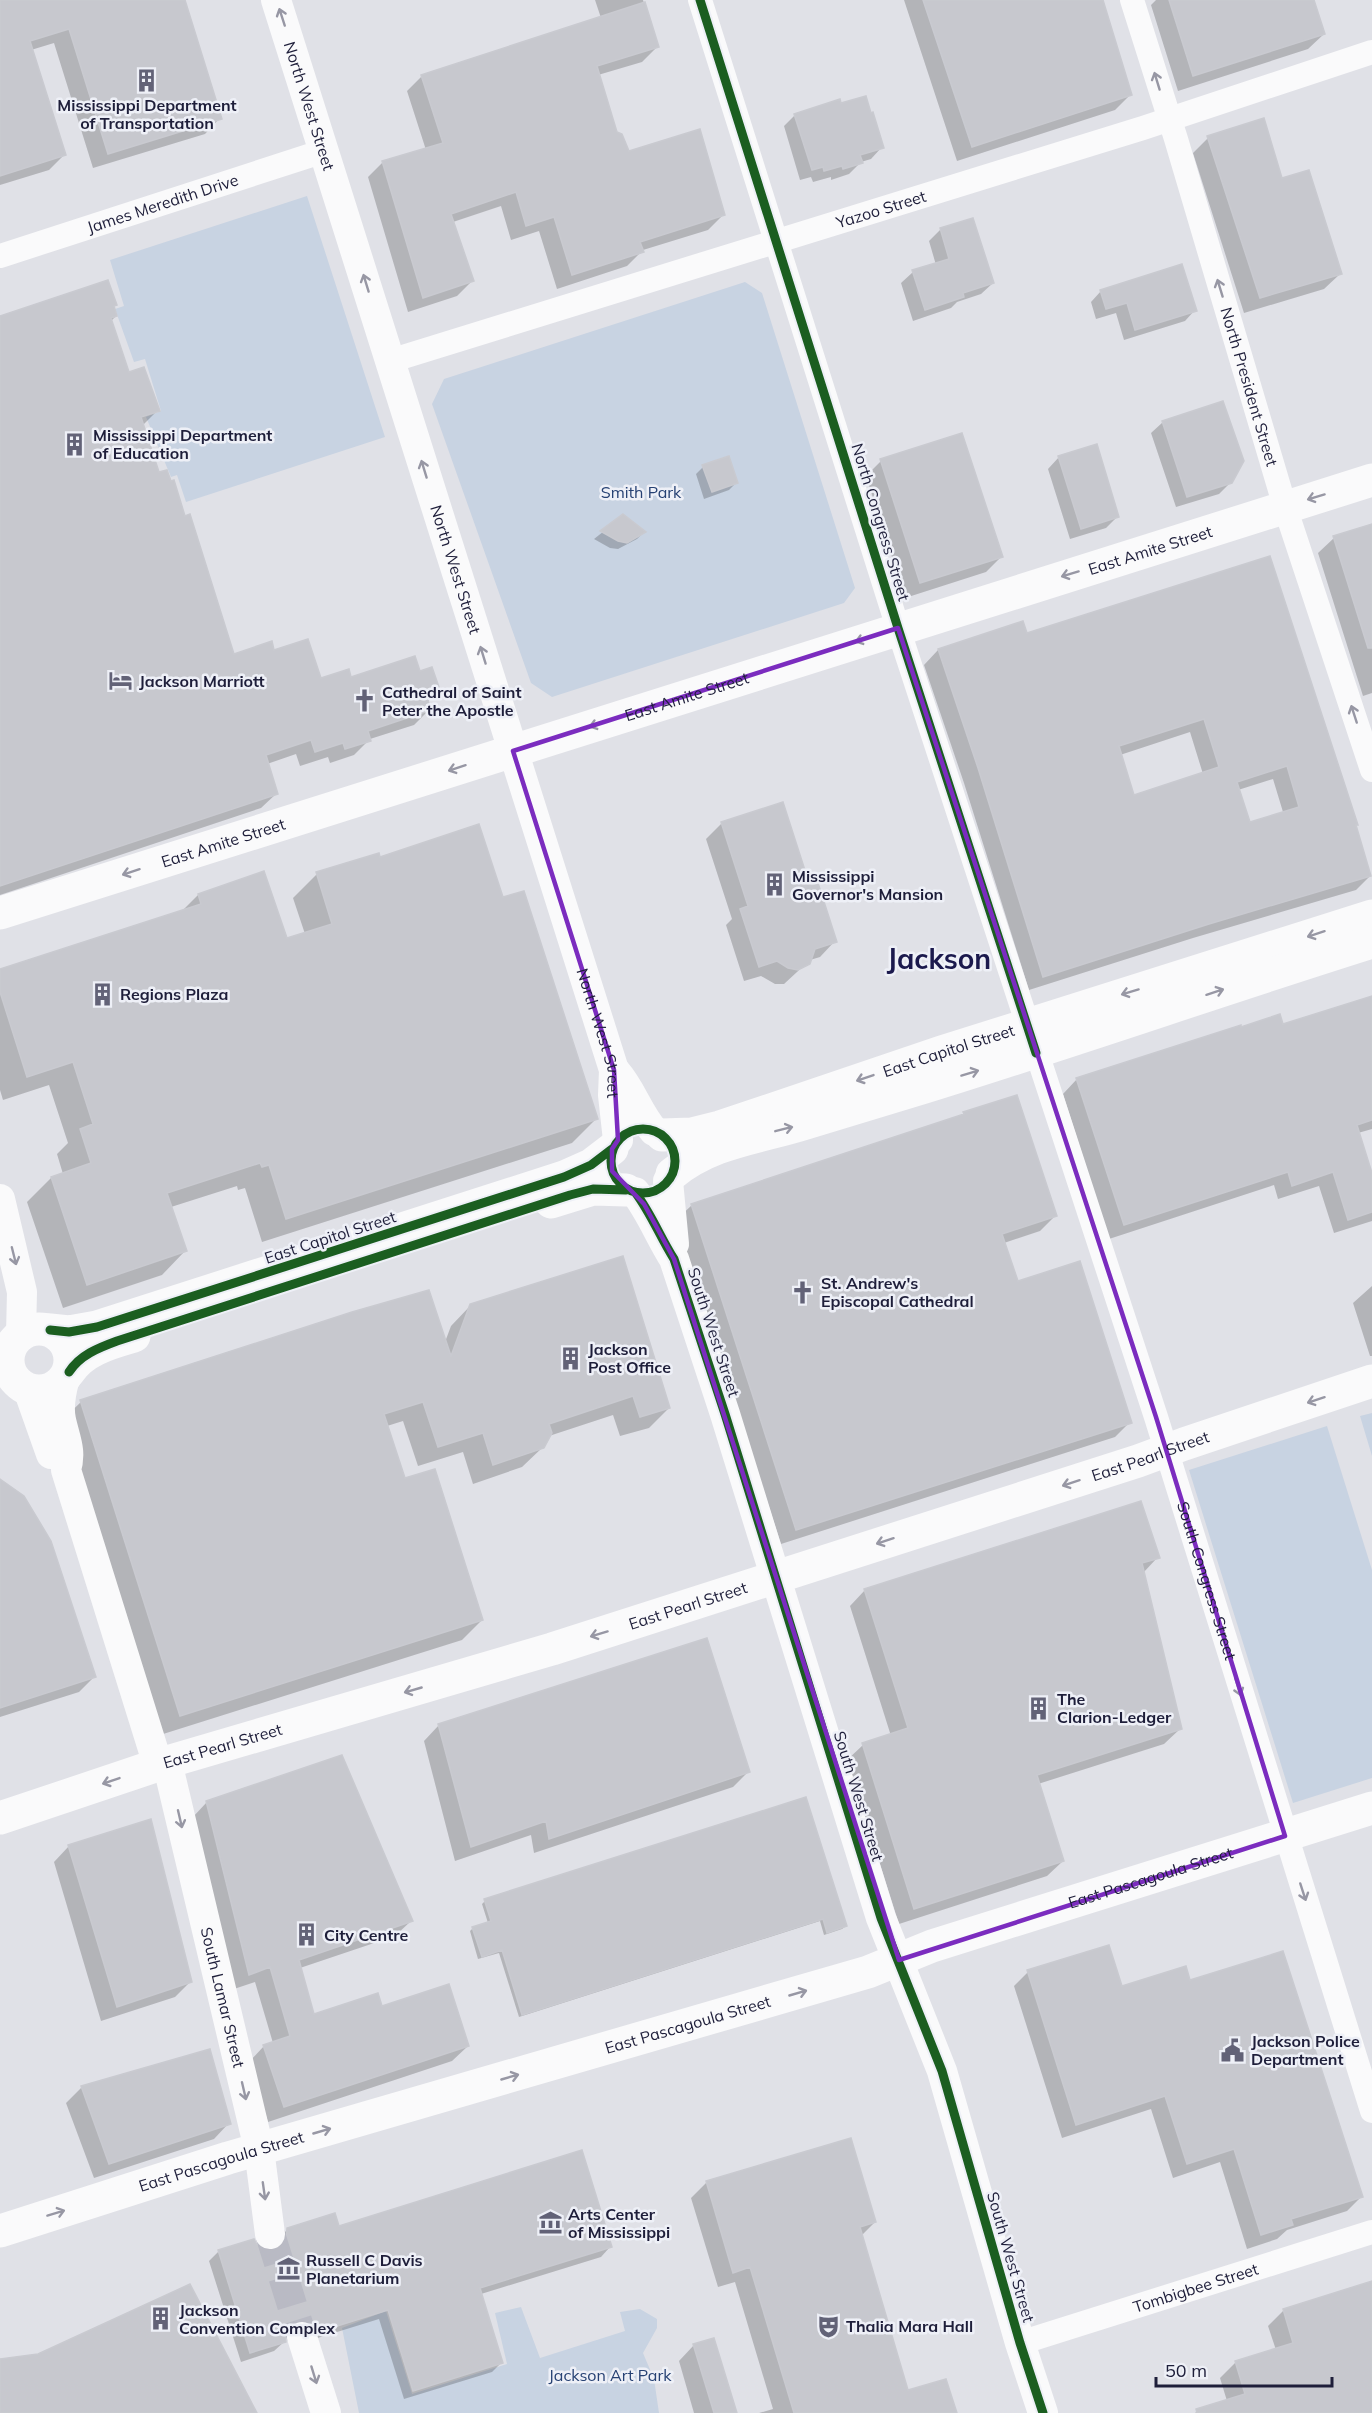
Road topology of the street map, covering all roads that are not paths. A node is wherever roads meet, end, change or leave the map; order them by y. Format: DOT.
graph roads {
  1 [pos="276,0"];
  2 [pos="700,0"];
  3 [pos="1132,0"];
  4 [pos="1372,52"];
  5 [pos="1169,119"];
  6 [pos="324,151"];
  7 [pos="776,240"];
  8 [pos="0,256"];
  9 [pos="390,361"];
  10 [pos="1372,480"];
  11 [pos="1285,507"];
  12 [pos="898,628"];
  13 [pos="513,751"];
  14 [pos="1372,770"];
  15 [pos="0,913"];
  16 [pos="1372,916"];
  17 [pos="1372,942"];
  18 [pos="1032,1039"];
  19 [pos="614,1070"];
  20 [pos="658,1133"];
  21 [pos="615,1145"];
  22 [pos="670,1177"];
  23 [pos="631,1191"];
  24 [pos="0,1199"];
  25 [pos="674,1259"];
  26 [pos="21,1340"];
  27 [pos="67,1375"];
  28 [pos="1372,1381"];
  29 [pos="17,1387"];
  30 [pos="1166,1450"];
  31 [pos="66,1470"];
  32 [pos="776,1578"];
  33 [pos="162,1764"];
  34 [pos="1372,1808"];
  35 [pos="0,1818"];
  36 [pos="1285,1836"];
  37 [pos="898,1960"];
  38 [pos="1372,2111"];
  39 [pos="259,2149"];
  40 [pos="0,2231"];
  41 [pos="1372,2232"];
  42 [pos="270,2234"];
  43 [pos="302,2337"];
  44 [pos="1020,2343"];
  45 [pos="326,2413"];
  46 [pos="1043,2413"];
  6 -- 1 [label="street, North West Street, one-way"];
  2 -- 7 [label="street, North Congress Street"];
  5 -- 3 [label="street, North President Street, one-way"];
  4 -- 5 [label="street, Yazoo Street"];
  5 -- 7 [label="street, Yazoo Street"];
  11 -- 5 [label="street, North President Street, one-way"];
  6 -- 8 [label="street, James Meredith Drive"];
  9 -- 6 [label="street, North West Street, one-way"];
  7 -- 9 [label="street, Yazoo Street"];
  7 -- 12 [label="street, North Congress Street"];
  13 -- 9 [label="street, North West Street, one-way"];
  10 -- 11 [label="main road, East Amite Street, one-way"];
  11 -- 12 [label="main road, East Amite Street, one-way"];
  14 -- 11 [label="street, North President Street, one-way"];
  12 -- 13 [label="main road, East Amite Street, one-way"];
  12 -- 18 [label="street, North Congress Street"];
  13 -- 15 [label="main road, East Amite Street, one-way"];
  13 -- 19 [label="street, North West Street"];
  16 -- 18 [label="main road, East Capitol Street, one-way"];
  18 -- 17 [label="main road, East Capitol Street, one-way"];
  18 -- 20 [label="main road, East Capitol Street, one-way"];
  22 -- 18 [label="main road, East Capitol Street, one-way"];
  18 -- 30 [label="street, South Congress Street"];
  19 -- 20 [label="street"];
  19 -- 21 [label="street, North West Street"];
  20 -- 21 [label="main road"];
  20 -- 22 [label="main road"];
  21 -- 23 [label="main road"];
  21 -- 26 [label="main road, East Capitol Street"];
  22 -- 23 [label="main road"];
  22 -- 25 [label="street, South West Street"];
  23 -- 25 [label="street, South West Street"];
  23 -- 27 [label="main road, East Capitol Street"];
  24 -- 26 [label="street, one-way"];
  25 -- 32 [label="street, South West Street"];
  26 -- 27 [label="main road"];
  26 -- 29 [label="main road"];
  27 -- 29 [label="main road"];
  27 -- 31 [label="street, South Lamar Street"];
  28 -- 30 [label="main road, East Pearl Street, one-way"];
  29 -- 31 [label="street, South Lamar Street"];
  30 -- 32 [label="main road, East Pearl Street, one-way"];
  30 -- 36 [label="street, South Congress Street, one-way"];
  31 -- 33 [label="street, South Lamar Street"];
  32 -- 33 [label="main road, East Pearl Street, one-way"];
  32 -- 37 [label="street, South West Street"];
  33 -- 35 [label="main road, East Pearl Street, one-way"];
  33 -- 39 [label="street, South Lamar Street, one-way"];
  34 -- 36 [label="main road, East Pascagoula Street"];
  36 -- 37 [label="main road, East Pascagoula Street"];
  36 -- 38 [label="street, South Congress Street, one-way"];
  39 -- 37 [label="main road, East Pascagoula Street, one-way"];
  37 -- 44 [label="street, South West Street"];
  40 -- 39 [label="main road, East Pascagoula Street, one-way"];
  39 -- 42 [label="street, South Lamar Street, one-way"];
  41 -- 44 [label="street, Tombigbee Street"];
  43 -- 45 [label="street, one-way"];
  44 -- 46 [label="street, South West Street"];
}
